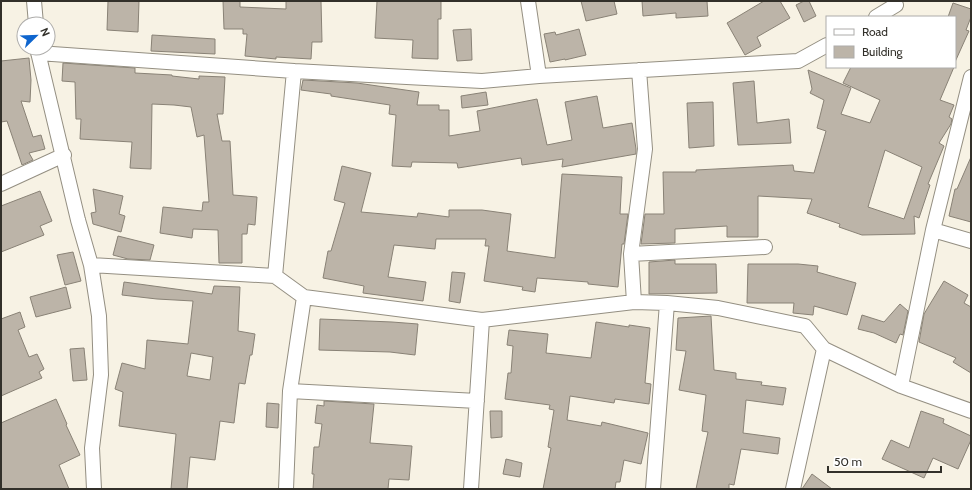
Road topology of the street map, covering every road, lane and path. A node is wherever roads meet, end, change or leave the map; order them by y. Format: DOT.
graph roads {
  1 [pos="34,1"];
  2 [pos="528,1"];
  3 [pos="896,5"];
  4 [pos="35,16"];
  5 [pos="878,16"];
  6 [pos="826,46"];
  7 [pos="56,52"];
  8 [pos="38,56"];
  9 [pos="639,70"];
  10 [pos="294,71"];
  11 [pos="539,76"];
  12 [pos="971,77"];
  13 [pos="64,155"];
  14 [pos="1,184"];
  15 [pos="933,230"];
  16 [pos="971,241"];
  17 [pos="765,247"];
  18 [pos="631,254"];
  19 [pos="91,265"];
  20 [pos="275,276"];
  21 [pos="304,297"];
  22 [pos="634,302"];
  23 [pos="667,303"];
  24 [pos="482,320"];
  25 [pos="824,349"];
  26 [pos="901,386"];
  27 [pos="290,391"];
  28 [pos="477,401"];
  29 [pos="971,411"];
  30 [pos="94,489"];
  31 [pos="286,489"];
  32 [pos="471,489"];
  33 [pos="653,489"];
  34 [pos="793,489"];
  1 -- 4 [label="street"];
  2 -- 11 [label="street"];
  3 -- 5 [label="street"];
  6 -- 9 [label="street"];
  7 -- 10 [label="street"];
  8 -- 13 [label="street"];
  9 -- 11 [label="street"];
  9 -- 18 [label="street"];
  10 -- 11 [label="street"];
  10 -- 20 [label="street"];
  12 -- 15 [label="street"];
  13 -- 14 [label="street"];
  13 -- 19 [label="street"];
  15 -- 16 [label="street"];
  15 -- 26 [label="street"];
  17 -- 18 [label="street"];
  18 -- 22 [label="street"];
  19 -- 20 [label="street"];
  19 -- 30 [label="street"];
  20 -- 21 [label="street"];
  21 -- 24 [label="street"];
  21 -- 27 [label="street"];
  22 -- 23 [label="street"];
  22 -- 24 [label="street"];
  23 -- 25 [label="street"];
  23 -- 33 [label="street"];
  24 -- 28 [label="street"];
  25 -- 26 [label="street"];
  25 -- 34 [label="street"];
  26 -- 29 [label="street"];
  27 -- 28 [label="street"];
  27 -- 31 [label="street"];
  28 -- 32 [label="street"];
}
